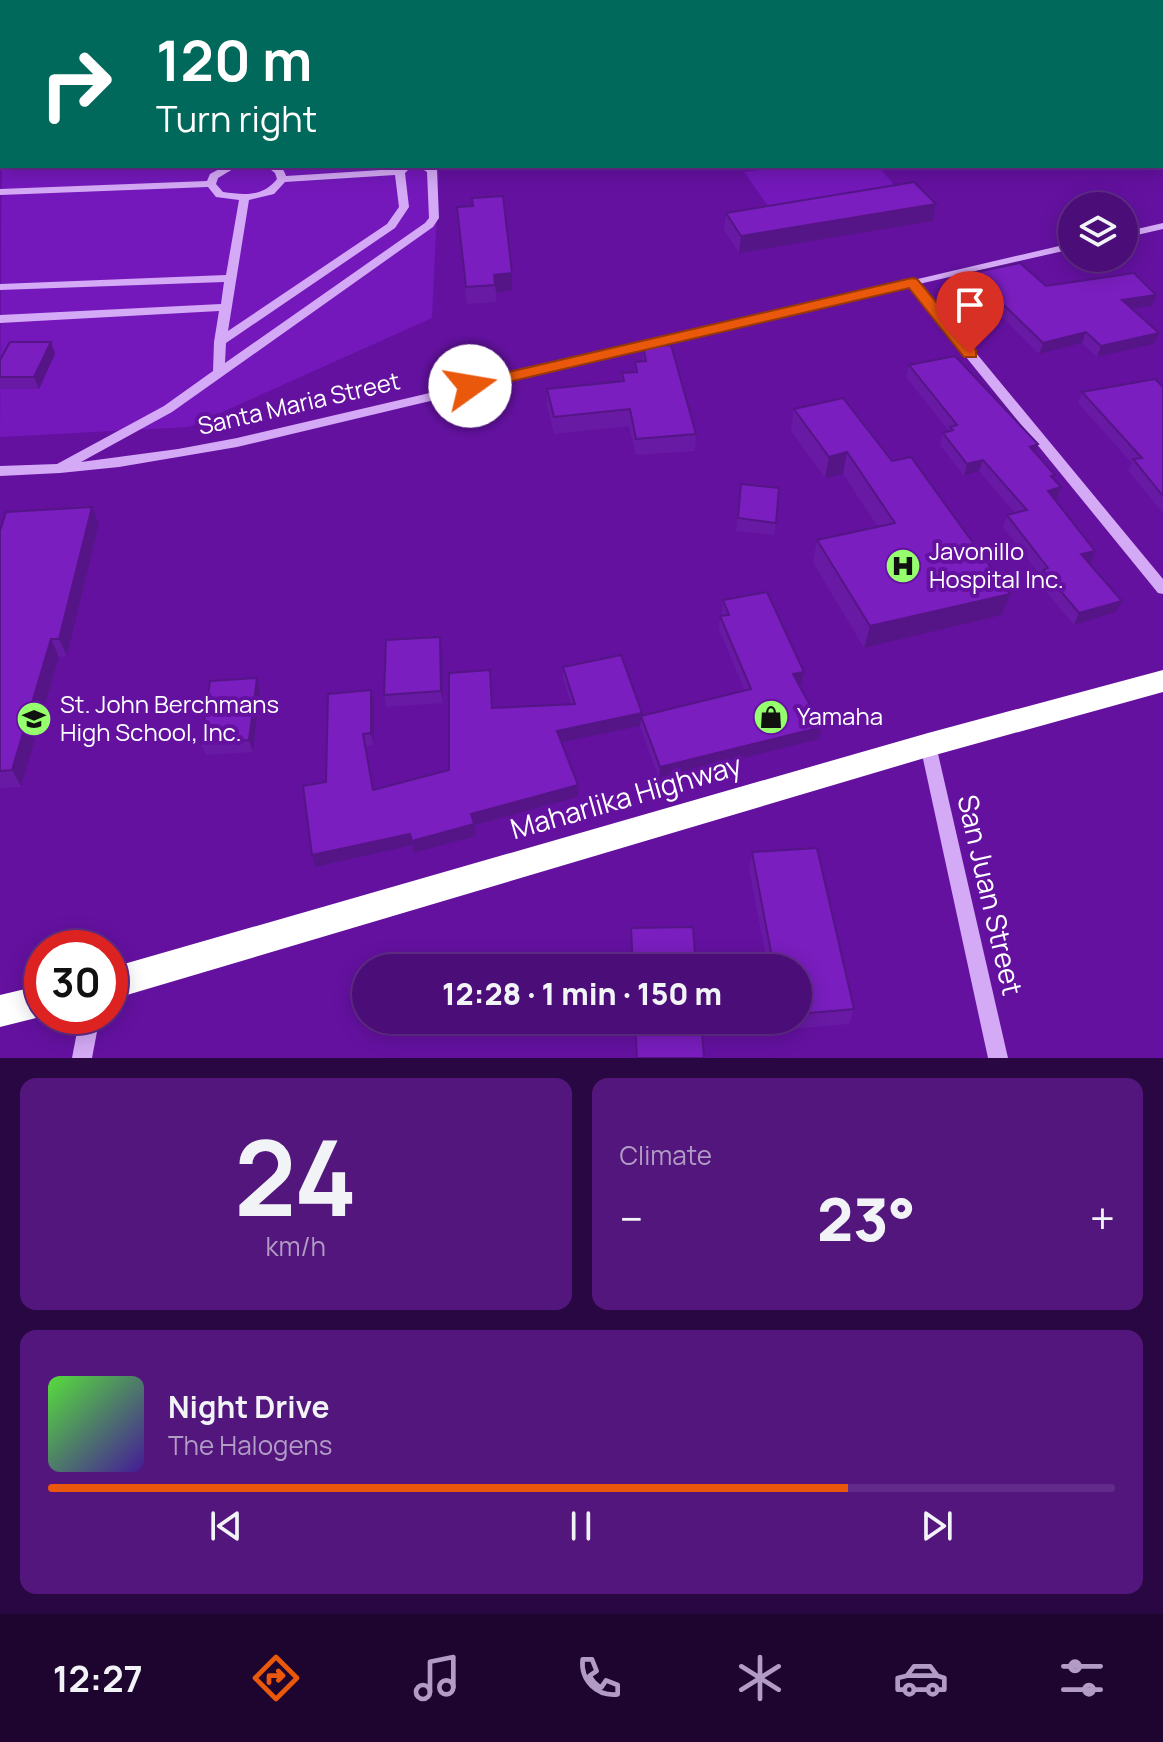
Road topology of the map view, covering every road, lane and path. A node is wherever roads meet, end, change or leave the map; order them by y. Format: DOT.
graph roads {
  1 [pos="222,168"];
  2 [pos="275,168"];
  3 [pos="428,168"];
  4 [pos="404,169"];
  5 [pos="282,179"];
  6 [pos="211,184"];
  7 [pos="0,192"];
  8 [pos="244,199"];
  9 [pos="1163,226"];
  10 [pos="1138,232"];
  11 [pos="1058,249"];
  12 [pos="230,278"];
  13 [pos="912,283"];
  14 [pos="0,287"];
  15 [pos="226,307"];
  16 [pos="0,319"];
  17 [pos="220,342"];
  18 [pos="219,374"];
  19 [pos="0,471"];
  20 [pos="54,471"];
  21 [pos="1163,589"];
  22 [pos="1163,681"];
  23 [pos="928,745"];
  24 [pos="128,979"];
  25 [pos="24,1005"];
  26 [pos="0,1011"];
  27 [pos="87,1034"];
  28 [pos="82,1058"];
  29 [pos="998,1058"];
  1 -- 6 [label="street"];
  2 -- 5 [label="street"];
  3 -- 18 [label="street"];
  4 -- 5 [label="street"];
  4 -- 17 [label="street"];
  5 -- 8 [label="street"];
  6 -- 7 [label="street"];
  6 -- 8 [label="street"];
  8 -- 12 [label="street"];
  9 -- 10 [label="street"];
  11 -- 13 [label="street, Santa Maria Street"];
  12 -- 14 [label="street"];
  12 -- 15 [label="street"];
  13 -- 20 [label="street, Santa Maria Street"];
  13 -- 21 [label="street"];
  15 -- 16 [label="street"];
  15 -- 17 [label="street"];
  17 -- 18 [label="street"];
  18 -- 20 [label="street"];
  19 -- 20 [label="street, Santa Maria Street"];
  22 -- 23 [label="highway, Maharlika Highway"];
  23 -- 24 [label="highway, Maharlika Highway"];
  23 -- 29 [label="street, San Juan Street"];
  25 -- 26 [label="highway"];
  27 -- 28 [label="street"];
}
